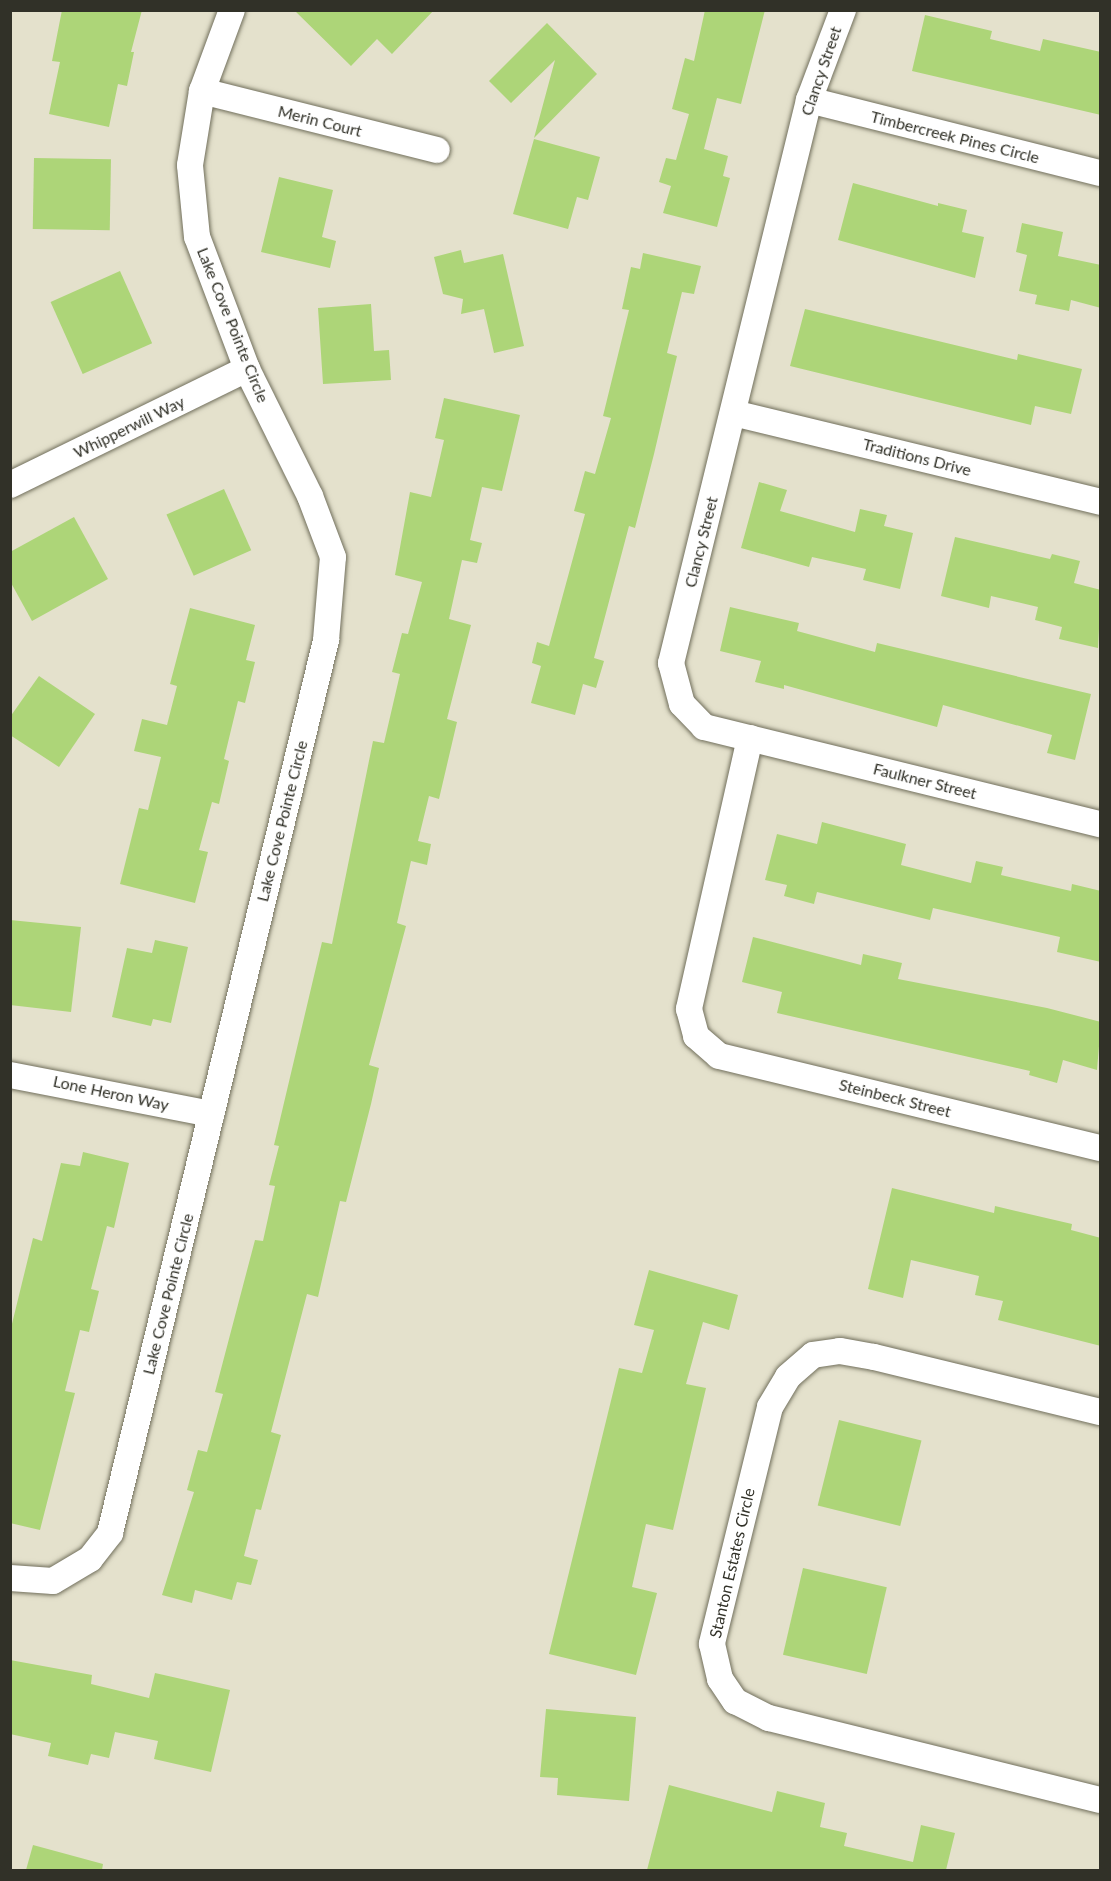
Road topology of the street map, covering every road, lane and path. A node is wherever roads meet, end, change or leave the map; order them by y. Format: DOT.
graph roads {
  1 [pos="232,10"];
  2 [pos="843,10"];
  3 [pos="202,91"];
  4 [pos="808,100"];
  5 [pos="437,150"];
  6 [pos="1101,173"];
  7 [pos="247,369"];
  8 [pos="734,413"];
  9 [pos="10,485"];
  10 [pos="1101,502"];
  11 [pos="750,738"];
  12 [pos="1101,824"];
  13 [pos="10,1075"];
  14 [pos="211,1114"];
  15 [pos="1101,1148"];
  16 [pos="1101,1413"];
  17 [pos="10,1578"];
  18 [pos="1101,1800"];
  1 -- 3 [label="street, Lake Cove Pointe Circle"];
  2 -- 4 [label="street, Clancy Street"];
  3 -- 5 [label="street, Merin Court"];
  3 -- 7 [label="street, Lake Cove Pointe Circle"];
  4 -- 6 [label="street, Timbercreek Pines Circle"];
  4 -- 8 [label="street, Clancy Street"];
  7 -- 9 [label="street, Whipperwill Way"];
  7 -- 14 [label="street, Lake Cove Pointe Circle"];
  8 -- 10 [label="street, Traditions Drive"];
  8 -- 11 [label="street, Clancy Street"];
  11 -- 12 [label="street, Faulkner Street"];
  11 -- 15 [label="street, Steinbeck Street"];
  13 -- 14 [label="street, Lone Heron Way"];
  14 -- 17 [label="street, Lake Cove Pointe Circle"];
  16 -- 18 [label="street, Stanton Estates Circle"];
}
